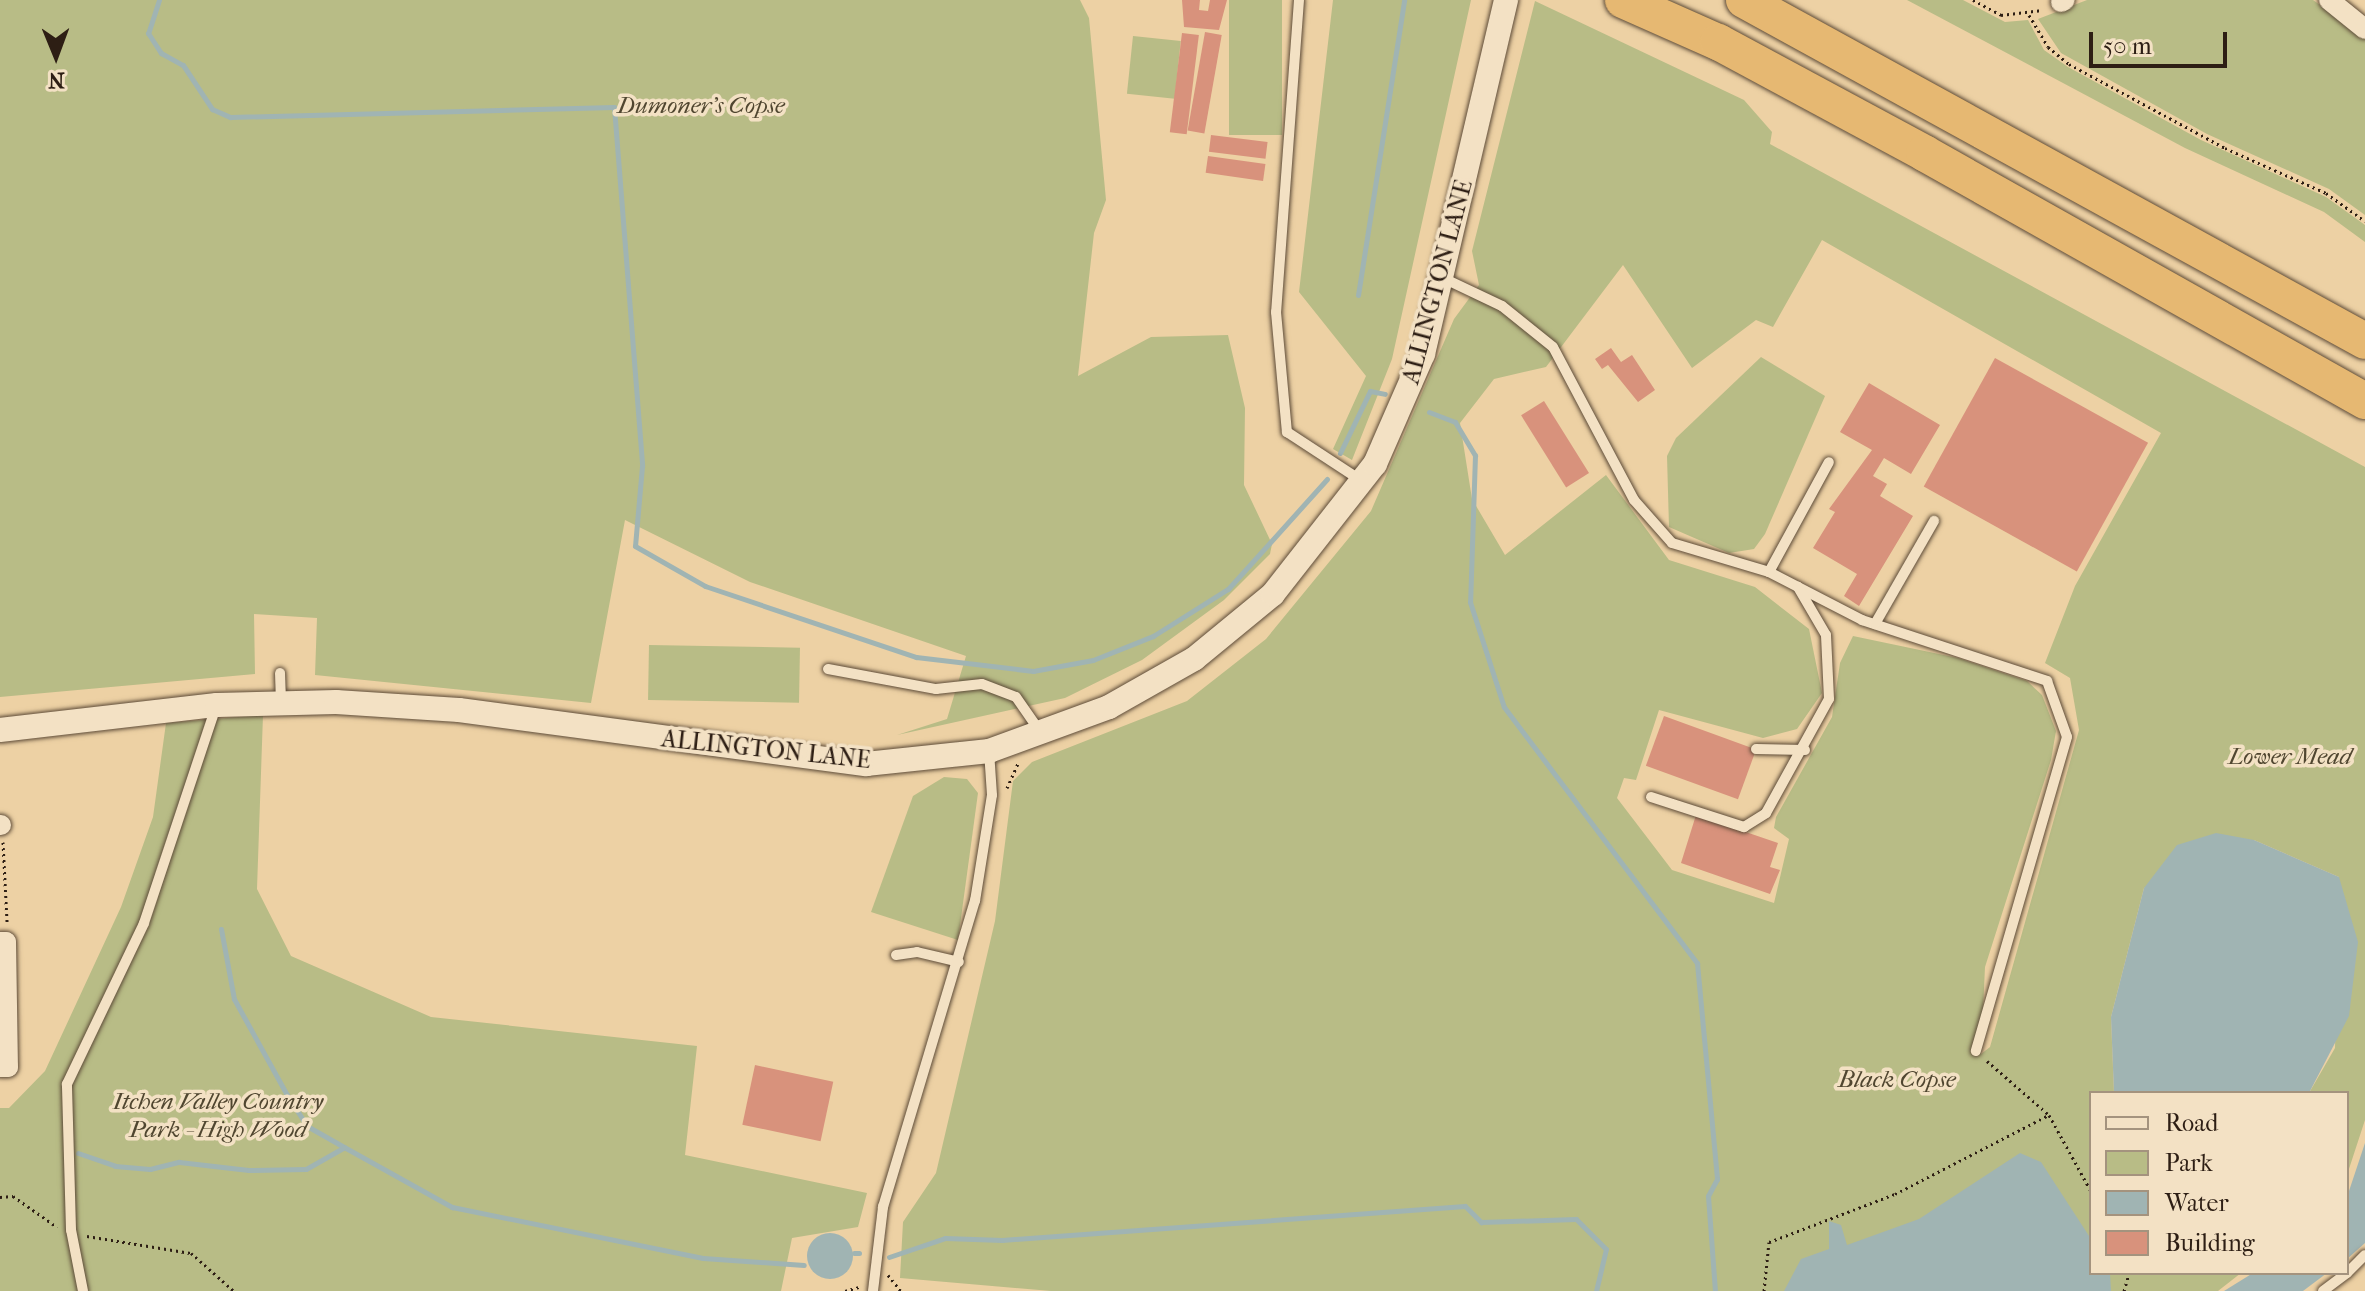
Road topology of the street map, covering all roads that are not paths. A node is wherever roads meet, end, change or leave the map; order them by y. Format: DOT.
graph roads {
  1 [pos="1299,0"];
  2 [pos="1623,0"];
  3 [pos="1744,0"];
  4 [pos="2329,0"];
  5 [pos="1503,11"];
  6 [pos="2365,29"];
  7 [pos="1443,278"];
  8 [pos="2365,341"];
  9 [pos="2365,401"];
  10 [pos="1829,462"];
  11 [pos="1363,482"];
  12 [pos="1934,521"];
  13 [pos="1769,572"];
  14 [pos="1797,585"];
  15 [pos="1875,624"];
  16 [pos="828,669"];
  17 [pos="280,673"];
  18 [pos="281,703"];
  19 [pos="217,705"];
  20 [pos="0,730"];
  21 [pos="1038,745"];
  22 [pos="1756,749"];
  23 [pos="1805,750"];
  24 [pos="989,751"];
  25 [pos="1651,797"];
  26 [pos="3,942"];
  27 [pos="896,955"];
  28 [pos="959,962"];
  29 [pos="1976,1051"];
  30 [pos="0,1067"];
  31 [pos="2365,1255"];
  32 [pos="2349,1271"];
  33 [pos="2344,1275"];
  34 [pos="876,1289"];
  35 [pos="83,1291"];
  36 [pos="2323,1291"];
  1 -- 11 [label="lane"];
  2 -- 9 [label="highway"];
  3 -- 8 [label="highway"];
  4 -- 6 [label="street"];
  5 -- 7 [label="street, ALLINGTON LANE"];
  7 -- 11 [label="street, ALLINGTON LANE"];
  7 -- 13 [label="lane"];
  10 -- 13 [label="lane"];
  11 -- 21 [label="street, ALLINGTON LANE"];
  12 -- 15 [label="lane"];
  13 -- 14 [label="lane"];
  14 -- 15 [label="lane"];
  14 -- 23 [label="lane"];
  15 -- 29 [label="lane"];
  16 -- 21 [label="lane"];
  17 -- 18 [label="lane"];
  18 -- 19 [label="street, ALLINGTON LANE"];
  18 -- 24 [label="street, ALLINGTON LANE"];
  19 -- 20 [label="street, ALLINGTON LANE"];
  19 -- 35 [label="lane"];
  21 -- 24 [label="street, ALLINGTON LANE"];
  22 -- 23 [label="lane"];
  23 -- 25 [label="lane"];
  24 -- 28 [label="lane"];
  26 -- 30 [label="street"];
  27 -- 28 [label="lane"];
  28 -- 34 [label="lane"];
  31 -- 32 [label="lane"];
  33 -- 36 [label="lane"];
}
